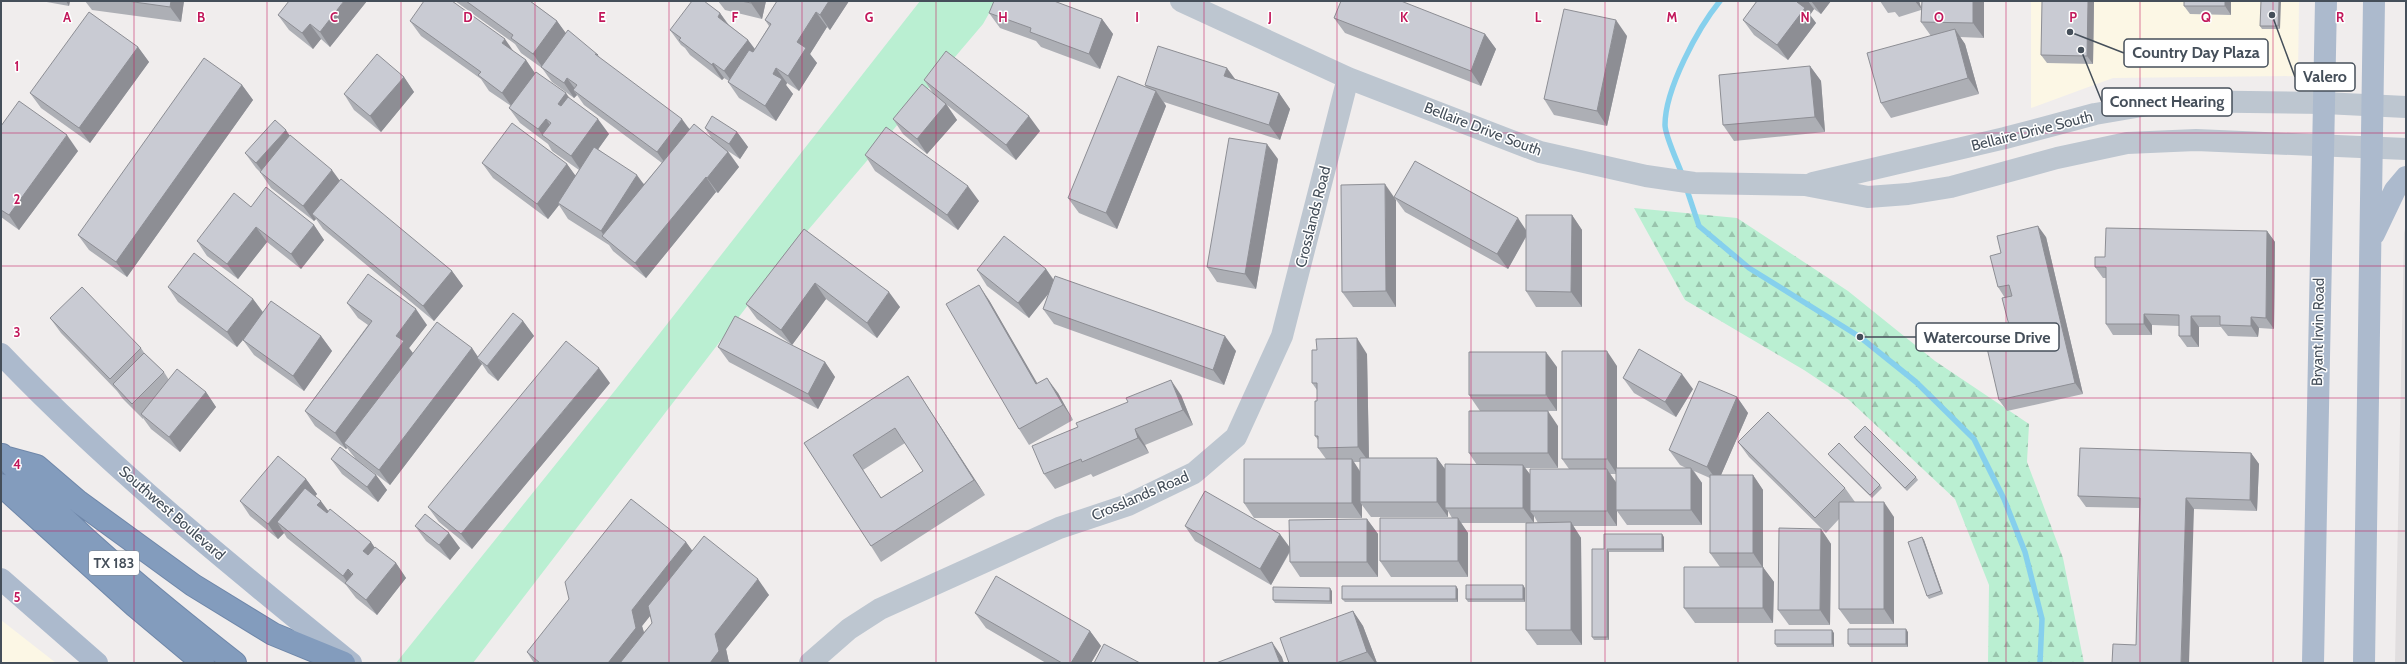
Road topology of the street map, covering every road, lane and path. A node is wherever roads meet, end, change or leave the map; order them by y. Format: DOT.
graph roads {
  1 [pos="1180,1"];
  2 [pos="2326,1"];
  3 [pos="2374,1"];
  4 [pos="1348,78"];
  5 [pos="2324,103"];
  6 [pos="2372,106"];
  7 [pos="2406,107"];
  8 [pos="2322,145"];
  9 [pos="2372,148"];
  10 [pos="2406,149"];
  11 [pos="2406,177"];
  12 [pos="1804,185"];
  13 [pos="2370,244"];
  14 [pos="1,354"];
  15 [pos="2,456"];
  16 [pos="1,485"];
  17 [pos="1,579"];
  18 [pos="97,663"];
  19 [pos="203,663"];
  20 [pos="235,663"];
  21 [pos="344,663"];
  22 [pos="351,663"];
  23 [pos="810,663"];
  24 [pos="2312,663"];
  25 [pos="2364,663"];
  1 -- 4 [label="street, Bellaire Drive South"];
  2 -- 5 [label="main road, Bryant Irvin Road"];
  3 -- 6 [label="main road"];
  4 -- 12 [label="street, Bellaire Drive South"];
  4 -- 23 [label="street, Crosslands Road"];
  5 -- 6 [label="street, Bellaire Drive South"];
  5 -- 8 [label="main road, Bryant Irvin Road"];
  5 -- 12 [label="street, Bellaire Drive South"];
  6 -- 7 [label="street, Bellaire Drive South"];
  6 -- 9 [label="main road"];
  8 -- 9 [label="street, Bellaire Drive South"];
  8 -- 12 [label="street, Bellaire Drive South"];
  8 -- 24 [label="main road, Bryant Irvin Road"];
  9 -- 10 [label="street, Bellaire Drive South"];
  9 -- 13 [label="main road"];
  11 -- 13 [label="main road"];
  13 -- 25 [label="main road"];
  14 -- 22 [label="main road, Southwest Boulevard"];
  15 -- 20 [label="highway, TX 183"];
  15 -- 21 [label="highway"];
  16 -- 19 [label="highway, TX 183"];
  17 -- 18 [label="main road"];
}
